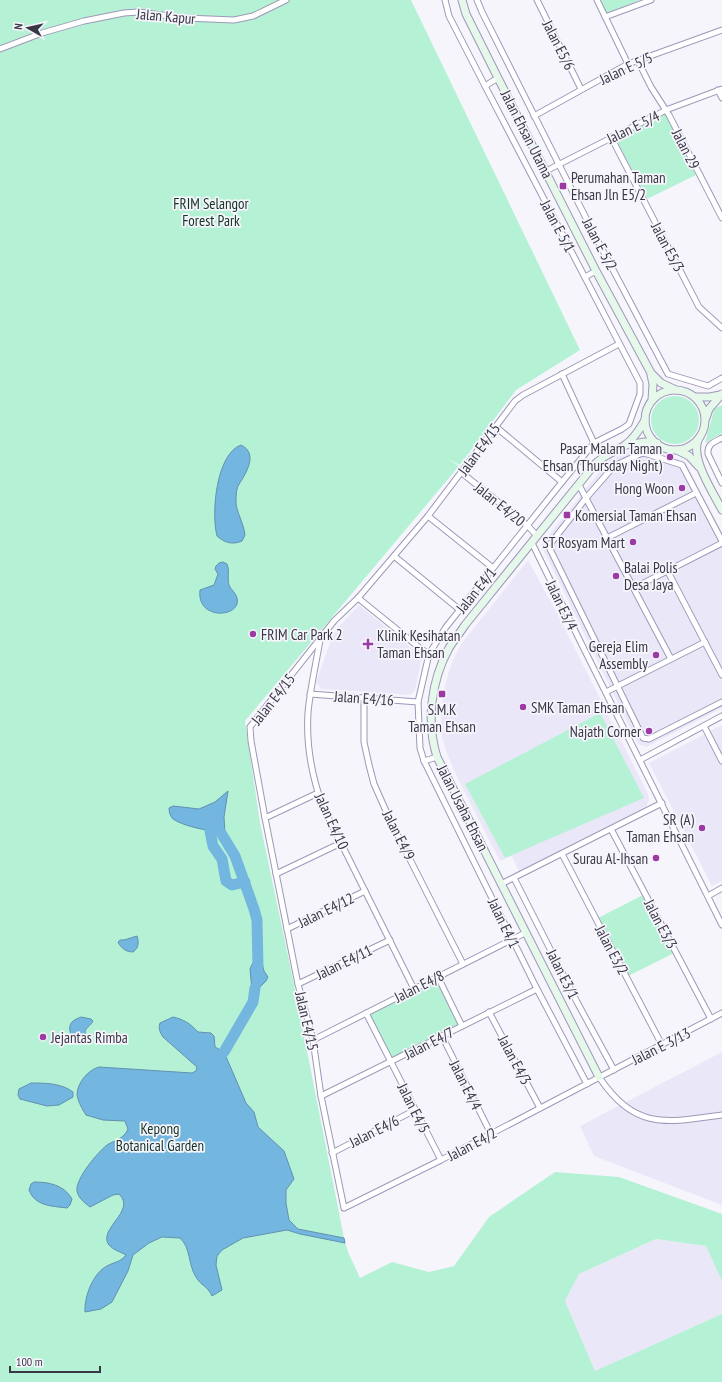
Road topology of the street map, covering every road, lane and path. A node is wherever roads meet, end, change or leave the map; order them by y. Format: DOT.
graph roads {
  1 [pos="286,0"];
  2 [pos="445,0"];
  3 [pos="462,0"];
  4 [pos="477,0"];
  5 [pos="536,0"];
  6 [pos="597,0"];
  7 [pos="650,0"];
  8 [pos="605,17"];
  9 [pos="722,30"];
  10 [pos="0,49"];
  11 [pos="638,60"];
  12 [pos="628,64"];
  13 [pos="498,78"];
  14 [pos="485,86"];
  15 [pos="720,89"];
  16 [pos="581,90"];
  17 [pos="722,98"];
  18 [pos="666,110"];
  19 [pos="534,116"];
  20 [pos="611,137"];
  21 [pos="558,164"];
  22 [pos="546,171"];
  23 [pos="722,218"];
  24 [pos="596,271"];
  25 [pos="585,277"];
  26 [pos="722,328"];
  27 [pos="619,344"];
  28 [pos="651,373"];
  29 [pos="562,374"];
  30 [pos="721,379"];
  31 [pos="676,390"];
  32 [pos="722,394"];
  33 [pos="695,397"];
  34 [pos="652,400"];
  35 [pos="645,420"];
  36 [pos="705,420"];
  37 [pos="496,427"];
  38 [pos="701,436"];
  39 [pos="722,438"];
  40 [pos="594,443"];
  41 [pos="657,444"];
  42 [pos="626,445"];
  43 [pos="675,450"];
  44 [pos="700,468"];
  45 [pos="462,473"];
  46 [pos="562,482"];
  47 [pos="722,483"];
  48 [pos="579,485"];
  49 [pos="696,493"];
  50 [pos="586,498"];
  51 [pos="722,510"];
  52 [pos="428,516"];
  53 [pos="528,526"];
  54 [pos="537,536"];
  55 [pos="607,538"];
  56 [pos="722,542"];
  57 [pos="532,543"];
  58 [pos="394,556"];
  59 [pos="493,568"];
  60 [pos="667,570"];
  61 [pos="634,588"];
  62 [pos="358,598"];
  63 [pos="460,610"];
  64 [pos="320,639"];
  65 [pos="705,642"];
  66 [pos="429,654"];
  67 [pos="671,659"];
  68 [pos="722,675"];
  69 [pos="617,686"];
  70 [pos="606,692"];
  71 [pos="310,694"];
  72 [pos="364,698"];
  73 [pos="418,702"];
  74 [pos="722,702"];
  75 [pos="722,716"];
  76 [pos="704,726"];
  77 [pos="437,757"];
  78 [pos="640,760"];
  79 [pos="424,761"];
  80 [pos="722,761"];
  81 [pos="318,793"];
  82 [pos="662,803"];
  83 [pos="265,818"];
  84 [pos="611,829"];
  85 [pos="341,843"];
  86 [pos="562,854"];
  87 [pos="276,874"];
  88 [pos="514,878"];
  89 [pos="501,884"];
  90 [pos="722,888"];
  91 [pos="365,891"];
  92 [pos="708,896"];
  93 [pos="722,925"];
  94 [pos="287,929"];
  95 [pos="525,933"];
  96 [pos="512,939"];
  97 [pos="390,940"];
  98 [pos="463,964"];
  99 [pos="438,977"];
  100 [pos="298,984"];
  101 [pos="414,989"];
  102 [pos="537,989"];
  103 [pos="489,1012"];
  104 [pos="366,1013"];
  105 [pos="722,1013"];
  106 [pos="711,1019"];
  107 [pos="462,1026"];
  108 [pos="442,1036"];
  109 [pos="313,1040"];
  110 [pos="662,1045"];
  111 [pos="391,1062"];
  112 [pos="614,1070"];
  113 [pos="599,1077"];
  114 [pos="587,1084"];
  115 [pos="321,1096"];
  116 [pos="540,1108"];
  117 [pos="415,1110"];
  118 [pos="722,1115"];
  119 [pos="491,1134"];
  120 [pos="332,1153"];
  121 [pos="440,1160"];
  122 [pos="344,1208"];
  1 -- 10 [label="street, Jalan Kapur"];
  2 -- 14 [label="street, Jalan E 5/1"];
  3 -- 13 [label="street, Jalan Ehsan Utama"];
  4 -- 19 [label="street, Jalan E 5/2"];
  5 -- 16 [label="street, Jalan E5/6"];
  6 -- 8 [label="street"];
  7 -- 8 [label="street"];
  8 -- 12 [label="street"];
  9 -- 11 [label="street, Jalan E 5/5"];
  11 -- 12 [label="street, Jalan E 5/5"];
  11 -- 18 [label="street, Jalan 29"];
  12 -- 16 [label="street, Jalan E 5/5"];
  13 -- 14 [label="street"];
  13 -- 22 [label="street, Jalan Ehsan Utama"];
  14 -- 25 [label="street, Jalan E 5/1"];
  15 -- 17 [label="street"];
  15 -- 18 [label="street, Jalan E 5/4"];
  16 -- 19 [label="street, Jalan E 5/5"];
  18 -- 20 [label="street, Jalan E 5/4"];
  18 -- 23 [label="street, Jalan 29"];
  19 -- 21 [label="street, Jalan E 5/2"];
  20 -- 21 [label="street, Jalan E 5/4"];
  20 -- 26 [label="street, Jalan E5/3"];
  21 -- 22 [label="street, Jalan E 5/4"];
  21 -- 30 [label="street, Jalan E 5/2"];
  22 -- 24 [label="street, Jalan Ehsan Utama"];
  24 -- 25 [label="street"];
  24 -- 28 [label="street, Jalan Ehsan Utama"];
  25 -- 27 [label="street, Jalan E 5/1"];
  27 -- 29 [label="street, Jalan E4/15"];
  27 -- 40 [label="street, Jalan E 5/1"];
  28 -- 31 [label="street, Jalan Ehsan Utama"];
  28 -- 34 [label="street, Jalan Ehsan Utama"];
  29 -- 37 [label="street, Jalan E4/15"];
  29 -- 40 [label="street"];
  31 -- 33 [label="street"];
  31 -- 34 [label="street"];
  32 -- 33 [label="street"];
  32 -- 36 [label="street"];
  33 -- 36 [label="street"];
  34 -- 35 [label="street"];
  35 -- 41 [label="street"];
  35 -- 42 [label="street, Jalan Usaha Ehsan"];
  36 -- 38 [label="street"];
  37 -- 45 [label="street, Jalan E4/15"];
  37 -- 46 [label="street"];
  38 -- 43 [label="street"];
  38 -- 44 [label="street"];
  39 -- 47 [label="street"];
  40 -- 46 [label="street, Jalan E4/1"];
  41 -- 42 [label="street, Jalan Usaha Ehsan"];
  41 -- 43 [label="street"];
  42 -- 48 [label="street, Jalan Usaha Ehsan"];
  43 -- 44 [label="street"];
  44 -- 51 [label="street"];
  45 -- 52 [label="street, Jalan E4/15"];
  45 -- 53 [label="street, Jalan E4/20"];
  46 -- 53 [label="street, Jalan E4/1"];
  48 -- 50 [label="street"];
  48 -- 54 [label="street, Jalan Usaha Ehsan"];
  49 -- 50 [label="street"];
  49 -- 55 [label="street"];
  49 -- 56 [label="street"];
  50 -- 55 [label="street"];
  50 -- 69 [label="street"];
  52 -- 58 [label="street, Jalan E4/15"];
  52 -- 59 [label="street"];
  53 -- 54 [label="street, Jalan E4/20"];
  53 -- 59 [label="street, Jalan E4/1"];
  54 -- 57 [label="street, Jalan Usaha Ehsan"];
  55 -- 61 [label="street"];
  56 -- 60 [label="street"];
  57 -- 70 [label="street, Jalan E3/4"];
  57 -- 77 [label="street, Jalan Usaha Ehsan"];
  58 -- 62 [label="street, Jalan E4/15"];
  58 -- 63 [label="street"];
  59 -- 63 [label="street, Jalan E4/1"];
  60 -- 61 [label="street"];
  60 -- 65 [label="street"];
  61 -- 67 [label="street"];
  62 -- 64 [label="street, Jalan E4/15"];
  62 -- 66 [label="street"];
  63 -- 66 [label="street, Jalan E4/1"];
  64 -- 71 [label="street, Jalan E4/10"];
  64 -- 83 [label="street, Jalan E4/15"];
  65 -- 67 [label="street"];
  65 -- 68 [label="street"];
  66 -- 73 [label="street, Jalan E4/1"];
  67 -- 69 [label="street"];
  69 -- 70 [label="street"];
  69 -- 74 [label="street"];
  70 -- 78 [label="street, Jalan E3/4"];
  71 -- 72 [label="street, Jalan E4/16"];
  71 -- 81 [label="street, Jalan E4/10"];
  72 -- 73 [label="street, Jalan E4/16"];
  72 -- 98 [label="street, Jalan E4/9"];
  73 -- 79 [label="street, Jalan E4/1"];
  75 -- 76 [label="street"];
  76 -- 78 [label="street"];
  76 -- 80 [label="street"];
  77 -- 79 [label="street"];
  77 -- 89 [label="street, Jalan Usaha Ehsan"];
  78 -- 82 [label="street, Jalan E3/4"];
  79 -- 96 [label="street, Jalan E4/1"];
  81 -- 83 [label="street"];
  81 -- 85 [label="street, Jalan E4/10"];
  82 -- 84 [label="street"];
  82 -- 92 [label="street, Jalan E3/4"];
  83 -- 87 [label="street, Jalan E4/15"];
  84 -- 86 [label="street"];
  84 -- 106 [label="street, Jalan E3/3"];
  85 -- 87 [label="street"];
  85 -- 91 [label="street, Jalan E4/10"];
  86 -- 88 [label="street"];
  86 -- 110 [label="street, Jalan E3/2"];
  87 -- 94 [label="street, Jalan E4/15"];
  88 -- 89 [label="street"];
  88 -- 112 [label="street, Jalan E3/1"];
  89 -- 95 [label="street, Jalan Usaha Ehsan"];
  90 -- 92 [label="street"];
  91 -- 94 [label="street, Jalan E4/12"];
  91 -- 97 [label="street, Jalan E4/10"];
  92 -- 93 [label="street, Jalan E3/4"];
  94 -- 100 [label="street, Jalan E4/15"];
  95 -- 96 [label="street, Jalan E4/8"];
  95 -- 113 [label="street, Jalan Usaha Ehsan"];
  96 -- 98 [label="street, Jalan E4/8"];
  96 -- 102 [label="street, Jalan E4/1"];
  97 -- 100 [label="street, Jalan E4/11"];
  97 -- 101 [label="street, Jalan E4/10"];
  98 -- 99 [label="street, Jalan E4/8"];
  99 -- 101 [label="street, Jalan E4/8"];
  99 -- 107 [label="street"];
  100 -- 109 [label="street, Jalan E4/15"];
  101 -- 104 [label="street, Jalan E4/8"];
  102 -- 103 [label="street, Jalan E4/7"];
  102 -- 114 [label="street, Jalan E4/1"];
  103 -- 107 [label="street, Jalan E4/7"];
  103 -- 116 [label="street, Jalan E4/3"];
  104 -- 109 [label="street, Jalan E4/8"];
  104 -- 111 [label="street, Jalan E4/5"];
  105 -- 106 [label="street, Jalan E 3/13"];
  106 -- 110 [label="street, Jalan E 3/13"];
  107 -- 108 [label="street, Jalan E4/7"];
  108 -- 111 [label="street, Jalan E4/7"];
  108 -- 119 [label="street, Jalan E4/4"];
  109 -- 115 [label="street, Jalan E4/15"];
  110 -- 112 [label="street, Jalan E 3/13"];
  111 -- 115 [label="street, Jalan E4/7"];
  111 -- 117 [label="street, Jalan E4/5"];
  112 -- 113 [label="street, Jalan E 3/13"];
  113 -- 114 [label="street, Jalan E4/2"];
  113 -- 118 [label="street, Jalan Usaha Ehsan"];
  114 -- 116 [label="street, Jalan E4/2"];
  115 -- 120 [label="street, Jalan E4/15"];
  116 -- 119 [label="street, Jalan E4/2"];
  117 -- 120 [label="street, Jalan E4/6"];
  117 -- 121 [label="street, Jalan E4/5"];
  119 -- 121 [label="street, Jalan E4/2"];
  120 -- 122 [label="street, Jalan E4/15"];
  121 -- 122 [label="street, Jalan E4/2"];
}
